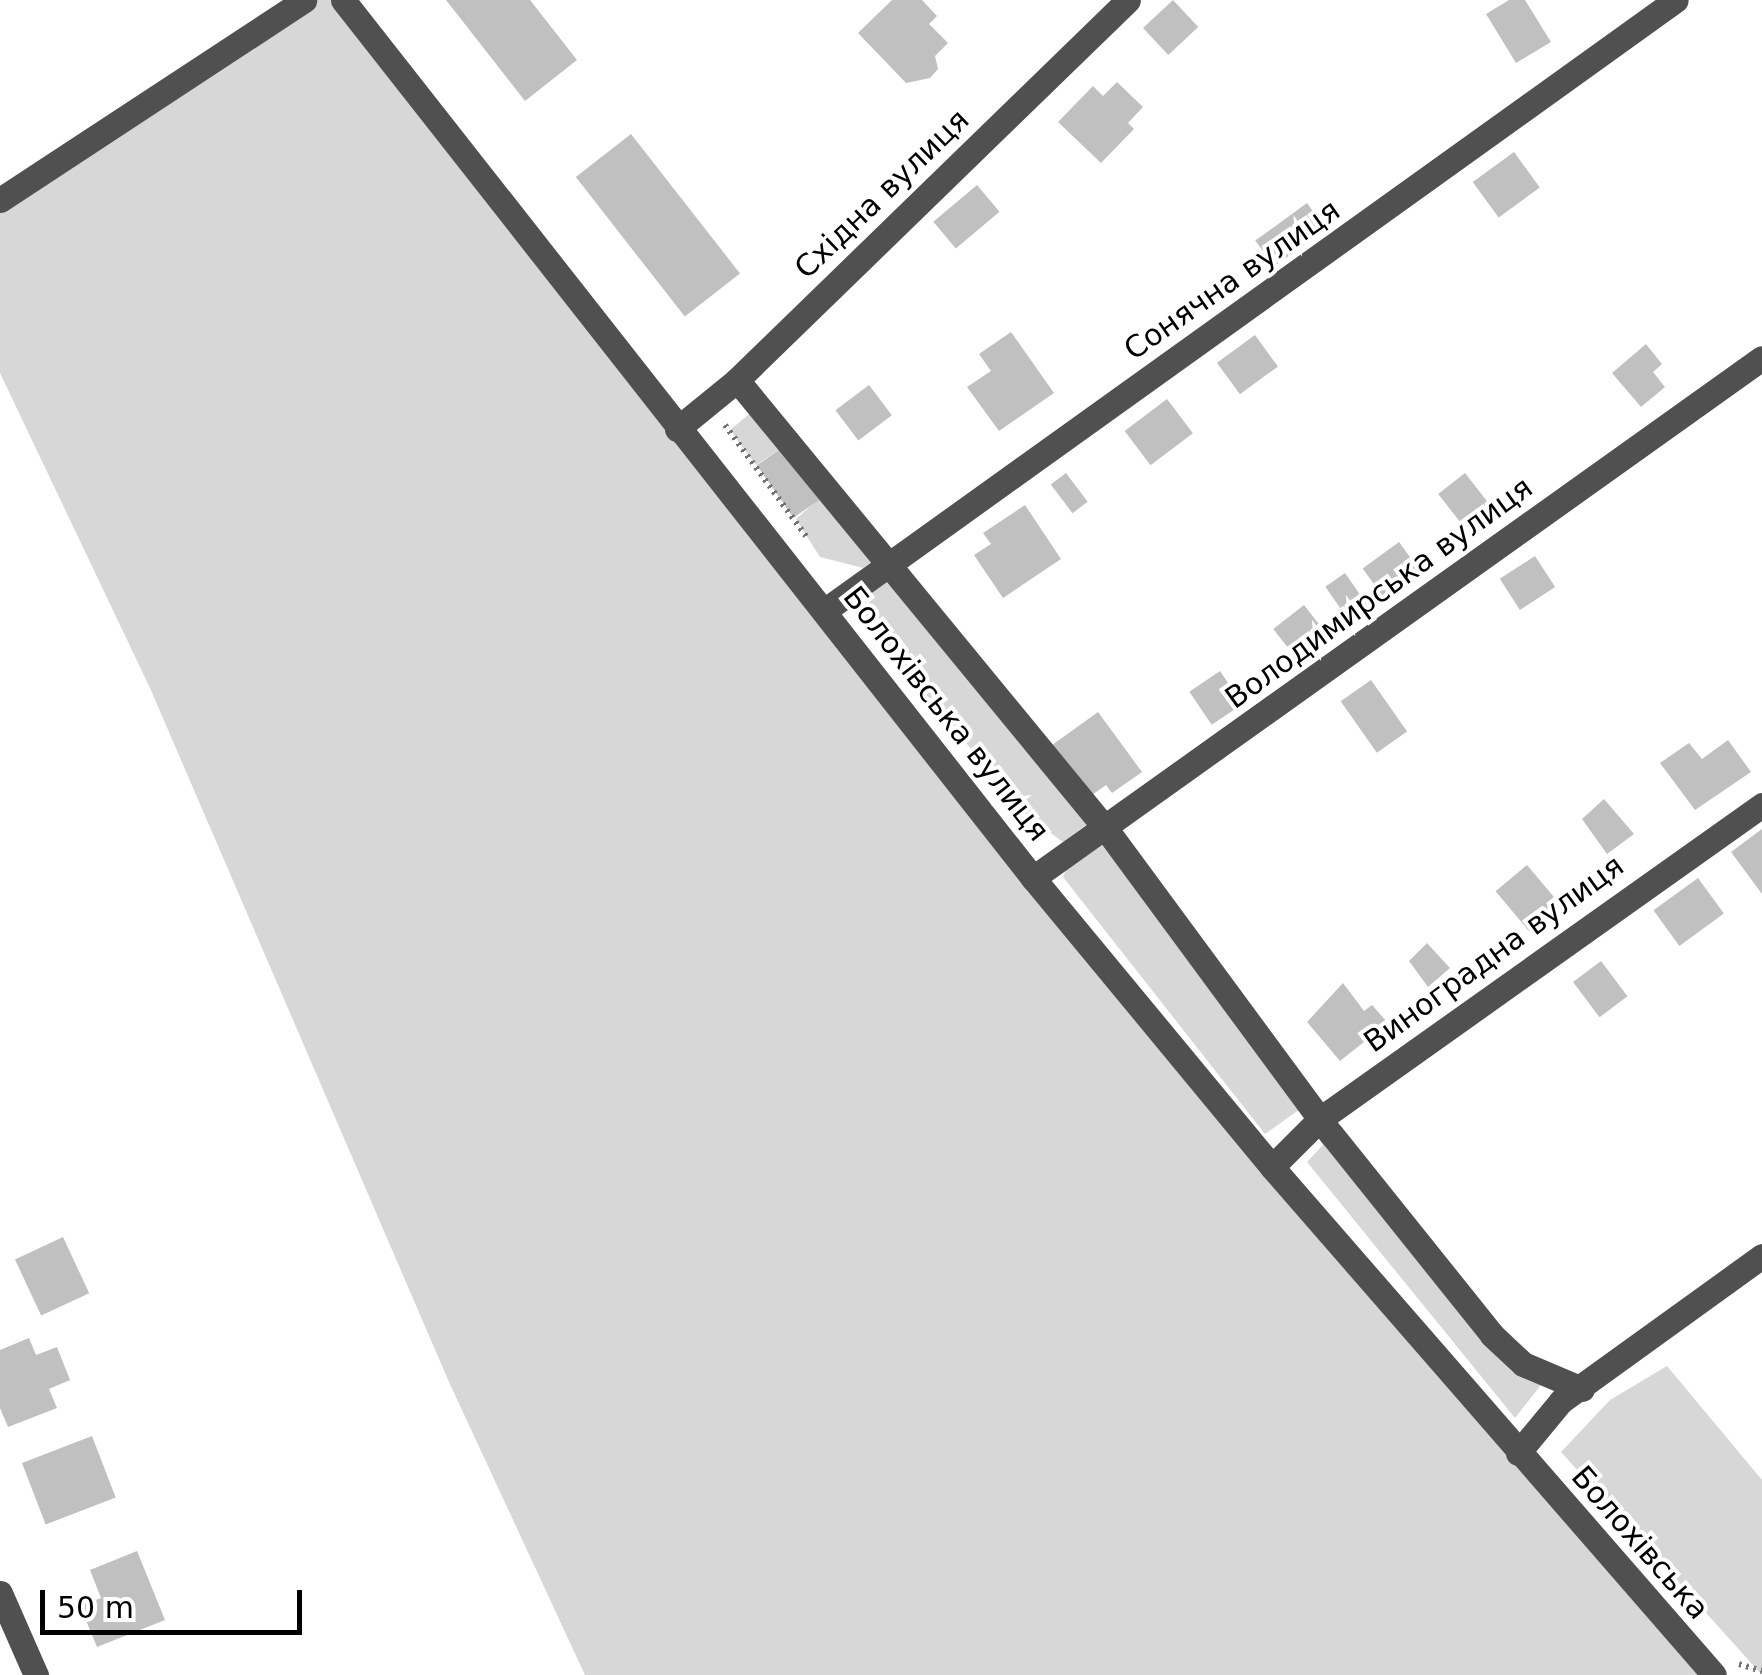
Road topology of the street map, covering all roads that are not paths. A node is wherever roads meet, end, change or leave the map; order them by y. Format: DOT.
graph roads {
  1 [pos="304,0"];
  2 [pos="343,0"];
  3 [pos="1128,0"];
  4 [pos="1676,0"];
  5 [pos="0,200"];
  6 [pos="1762,358"];
  7 [pos="737,380"];
  8 [pos="677,429"];
  9 [pos="891,562"];
  10 [pos="824,611"];
  11 [pos="1762,805"];
  12 [pos="1106,829"];
  13 [pos="1033,878"];
  14 [pos="1320,1119"];
  15 [pos="1272,1167"];
  16 [pos="1762,1256"];
  17 [pos="1582,1389"];
  18 [pos="1518,1453"];
  19 [pos="0,1593"];
  20 [pos="36,1675"];
  21 [pos="1714,1675"];
  1 -- 5 [label="street"];
  2 -- 8 [label="street, Болохівська вулиця"];
  3 -- 7 [label="street, Східна вулиця"];
  4 -- 9 [label="street, Сонячна вулиця"];
  6 -- 12 [label="street, Володимирська вулиця"];
  7 -- 8 [label="street, Східна вулиця"];
  7 -- 9 [label="street"];
  8 -- 10 [label="street, Болохівська вулиця"];
  9 -- 10 [label="street, Сонячна вулиця"];
  9 -- 12 [label="street"];
  10 -- 13 [label="street, Болохівська вулиця"];
  11 -- 14 [label="street, Виноградна вулиця"];
  12 -- 13 [label="street, Володимирська вулиця"];
  12 -- 14 [label="street"];
  13 -- 15 [label="street, Болохівська вулиця"];
  14 -- 15 [label="street, Виноградна вулиця"];
  14 -- 17 [label="street"];
  15 -- 18 [label="street, Болохівська вулиця"];
  16 -- 17 [label="street"];
  17 -- 18 [label="street"];
  18 -- 21 [label="street, Болохівська"];
  19 -- 20 [label="street"];
}
